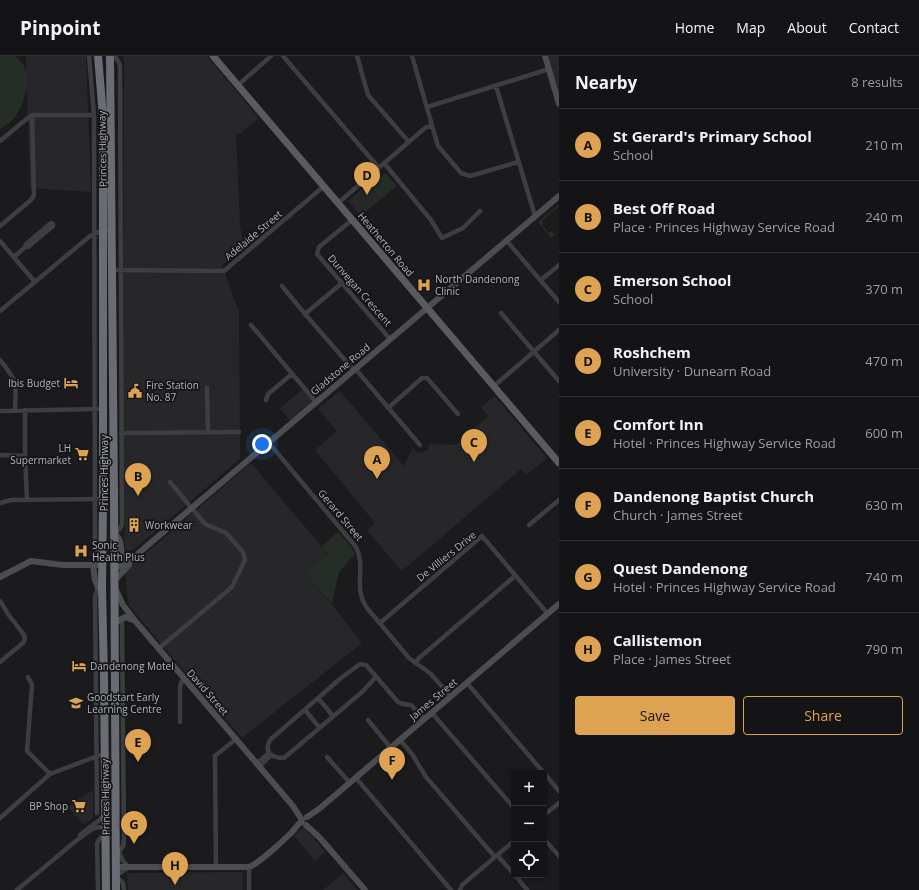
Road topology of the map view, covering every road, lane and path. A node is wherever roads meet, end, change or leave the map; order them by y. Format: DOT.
graph roads {
  1 [pos="89,56"];
  2 [pos="98,56"];
  3 [pos="110,56"];
  4 [pos="115,56"];
  5 [pos="213,56"];
  6 [pos="271,56"];
  7 [pos="283,56"];
  8 [pos="357,56"];
  9 [pos="412,56"];
  10 [pos="545,56"];
  11 [pos="549,70"];
  12 [pos="238,85"];
  13 [pos="496,86"];
  14 [pos="559,104"];
  15 [pos="427,106"];
  16 [pos="32,115"];
  17 [pos="94,115"];
  18 [pos="432,126"];
  19 [pos="0,141"];
  20 [pos="409,142"];
  21 [pos="518,162"];
  22 [pos="384,163"];
  23 [pos="379,168"];
  24 [pos="324,186"];
  25 [pos="559,196"];
  26 [pos="338,203"];
  27 [pos="480,211"];
  28 [pos="535,216"];
  29 [pos="352,220"];
  30 [pos="0,226"];
  31 [pos="102,230"];
  32 [pos="113,230"];
  33 [pos="94,233"];
  34 [pos="506,240"];
  35 [pos="0,241"];
  36 [pos="25,247"];
  37 [pos="14,257"];
  38 [pos="559,265"];
  39 [pos="102,270"];
  40 [pos="116,270"];
  41 [pos="541,280"];
  42 [pos="35,282"];
  43 [pos="342,283"];
  44 [pos="282,286"];
  45 [pos="559,302"];
  46 [pos="427,308"];
  47 [pos="0,311"];
  48 [pos="501,313"];
  49 [pos="305,314"];
  50 [pos="251,325"];
  51 [pos="559,330"];
  52 [pos="390,339"];
  53 [pos="534,352"];
  54 [pos="0,360"];
  55 [pos="95,368"];
  56 [pos="355,370"];
  57 [pos="103,374"];
  58 [pos="292,374"];
  59 [pos="559,381"];
  60 [pos="494,386"];
  61 [pos="207,388"];
  62 [pos="266,400"];
  63 [pos="316,402"];
  64 [pos="388,408"];
  65 [pos="99,409"];
  66 [pos="15,410"];
  67 [pos="25,410"];
  68 [pos="0,411"];
  69 [pos="458,414"];
  70 [pos="208,432"];
  71 [pos="239,432"];
  72 [pos="118,433"];
  73 [pos="268,443"];
  74 [pos="420,445"];
  75 [pos="0,455"];
  76 [pos="25,456"];
  77 [pos="559,462"];
  78 [pos="170,482"];
  79 [pos="94,499"];
  80 [pos="103,499"];
  81 [pos="27,500"];
  82 [pos="559,500"];
  83 [pos="0,503"];
  84 [pos="192,509"];
  85 [pos="529,526"];
  86 [pos="114,533"];
  87 [pos="130,559"];
  88 [pos="99,562"];
  89 [pos="114,565"];
  90 [pos="515,576"];
  91 [pos="0,577"];
  92 [pos="114,584"];
  93 [pos="100,588"];
  94 [pos="0,601"];
  95 [pos="559,604"];
  96 [pos="548,614"];
  97 [pos="122,618"];
  98 [pos="136,622"];
  99 [pos="380,623"];
  100 [pos="114,626"];
  101 [pos="122,645"];
  102 [pos="158,649"];
  103 [pos="0,662"];
  104 [pos="415,663"];
  105 [pos="96,670"];
  106 [pos="28,677"];
  107 [pos="104,677"];
  108 [pos="376,677"];
  109 [pos="184,679"];
  110 [pos="467,683"];
  111 [pos="451,697"];
  112 [pos="318,698"];
  113 [pos="305,710"];
  114 [pos="432,713"];
  115 [pos="333,716"];
  116 [pos="425,719"];
  117 [pos="368,720"];
  118 [pos="180,722"];
  119 [pos="319,727"];
  120 [pos="236,739"];
  121 [pos="400,740"];
  122 [pos="391,748"];
  123 [pos="270,754"];
  124 [pos="101,755"];
  125 [pos="327,757"];
  126 [pos="258,765"];
  127 [pos="541,770"];
  128 [pos="50,774"];
  129 [pos="547,777"];
  130 [pos="356,778"];
  131 [pos="350,783"];
  132 [pos="559,791"];
  133 [pos="98,799"];
  134 [pos="559,803"];
  135 [pos="512,806"];
  136 [pos="115,811"];
  137 [pos="102,812"];
  138 [pos="547,813"];
  139 [pos="1,816"];
  140 [pos="306,821"];
  141 [pos="105,829"];
  142 [pos="85,833"];
  143 [pos="116,841"];
  144 [pos="513,842"];
  145 [pos="547,842"];
  146 [pos="119,852"];
  147 [pos="496,856"];
  148 [pos="559,856"];
  149 [pos="106,867"];
  150 [pos="115,867"];
  151 [pos="129,867"];
  152 [pos="216,867"];
  153 [pos="249,867"];
  154 [pos="511,872"];
  155 [pos="116,876"];
  156 [pos="517,878"];
  157 [pos="450,889"];
  158 [pos="17,890"];
  159 [pos="98,890"];
  160 [pos="106,890"];
  161 [pos="116,890"];
  162 [pos="124,890"];
  163 [pos="249,890"];
  164 [pos="365,890"];
  165 [pos="457,890"];
  166 [pos="460,890"];
  167 [pos="527,890"];
  1 -- 17 [label="street, Princes Highway"];
  2 -- 31 [label="highway, Princes Highway"];
  3 -- 32 [label="highway, Princes Highway"];
  4 -- 40 [label="street, Princes Highway"];
  5 -- 12 [label="main road, Heatherton Road"];
  6 -- 12 [label="street"];
  7 -- 23 [label="street"];
  8 -- 20 [label="street"];
  9 -- 15 [label="street"];
  10 -- 11 [label="main road"];
  11 -- 13 [label="street"];
  11 -- 14 [label="main road"];
  12 -- 24 [label="main road, Heatherton Road"];
  13 -- 15 [label="street"];
  13 -- 21 [label="street"];
  15 -- 18 [label="street"];
  16 -- 17 [label="street"];
  16 -- 19 [label="street"];
  16 -- 30 [label="street"];
  17 -- 33 [label="street, Princes Highway"];
  18 -- 20 [label="street"];
  18 -- 21 [label="street"];
  20 -- 22 [label="street"];
  21 -- 28 [label="street"];
  22 -- 23 [label="street"];
  22 -- 27 [label="street"];
  23 -- 26 [label="street"];
  24 -- 26 [label="main road, Heatherton Road"];
  24 -- 40 [label="street, Adelaide Street"];
  25 -- 28 [label="main road, Gladstone Road"];
  26 -- 29 [label="main road, Heatherton Road"];
  28 -- 34 [label="main road, Gladstone Road"];
  29 -- 43 [label="street, Dunvegan Crescent"];
  29 -- 46 [label="main road, Heatherton Road"];
  31 -- 32 [label="street"];
  31 -- 33 [label="street"];
  31 -- 39 [label="highway, Princes Highway"];
  32 -- 40 [label="highway, Princes Highway"];
  33 -- 42 [label="street"];
  33 -- 55 [label="street, Princes Highway"];
  34 -- 41 [label="street"];
  34 -- 46 [label="main road, Gladstone Road"];
  35 -- 37 [label="street"];
  36 -- 36 [label="street"];
  36 -- 37 [label="street"];
  37 -- 42 [label="street"];
  38 -- 41 [label="street"];
  39 -- 40 [label="street, Adelaide Street"];
  39 -- 57 [label="highway, Princes Highway"];
  40 -- 72 [label="highway, Princes Highway"];
  41 -- 45 [label="street"];
  42 -- 47 [label="street"];
  43 -- 49 [label="street"];
  43 -- 52 [label="street, Dunvegan Crescent"];
  44 -- 49 [label="street"];
  46 -- 52 [label="main road, Gladstone Road"];
  46 -- 60 [label="main road, Heatherton Road"];
  48 -- 53 [label="street"];
  49 -- 56 [label="street"];
  50 -- 58 [label="street"];
  51 -- 53 [label="street"];
  52 -- 56 [label="main road, Gladstone Road"];
  53 -- 59 [label="street"];
  53 -- 60 [label="street"];
  54 -- 66 [label="street"];
  55 -- 57 [label="street"];
  55 -- 65 [label="street, Princes Highway"];
  56 -- 63 [label="main road, Gladstone Road"];
  56 -- 64 [label="street"];
  57 -- 65 [label="highway, Princes Highway"];
  58 -- 62 [label="street"];
  58 -- 63 [label="street"];
  60 -- 77 [label="main road, Heatherton Road"];
  61 -- 70 [label="street"];
  63 -- 73 [label="main road, Gladstone Road"];
  64 -- 69 [label="street"];
  64 -- 74 [label="street"];
  65 -- 67 [label="street"];
  65 -- 79 [label="street, Princes Highway"];
  65 -- 80 [label="highway, Princes Highway"];
  66 -- 67 [label="street"];
  66 -- 68 [label="street"];
  67 -- 76 [label="street"];
  70 -- 71 [label="street"];
  70 -- 72 [label="street"];
  72 -- 86 [label="highway, Princes Highway"];
  73 -- 84 [label="main road, Gladstone Road"];
  73 -- 99 [label="street, Gerard Street"];
  75 -- 76 [label="street"];
  76 -- 81 [label="street"];
  78 -- 84 [label="street"];
  79 -- 80 [label="street"];
  79 -- 81 [label="street"];
  79 -- 88 [label="street, Princes Highway"];
  80 -- 88 [label="highway, Princes Highway"];
  81 -- 83 [label="street"];
  82 -- 85 [label="street"];
  84 -- 87 [label="main road, Gladstone Road"];
  84 -- 102 [label="street"];
  86 -- 87 [label="main road"];
  86 -- 89 [label="highway, Princes Highway"];
  87 -- 89 [label="main road, Gladstone Road"];
  87 -- 92 [label="main road"];
  88 -- 89 [label="highway"];
  88 -- 91 [label="main road"];
  88 -- 93 [label="highway, Princes Highway"];
  89 -- 92 [label="highway, Princes Highway"];
  90 -- 96 [label="street, De Villiers Drive"];
  90 -- 99 [label="street, De Villiers Drive"];
  90 -- 104 [label="street"];
  92 -- 98 [label="main road, David Street"];
  92 -- 100 [label="highway, Princes Highway"];
  93 -- 105 [label="street"];
  93 -- 107 [label="highway, Princes Highway"];
  94 -- 103 [label="street"];
  95 -- 96 [label="main road, James Street"];
  96 -- 110 [label="main road, James Street"];
  97 -- 98 [label="main road"];
  97 -- 100 [label="main road"];
  97 -- 101 [label="street"];
  98 -- 102 [label="main road, David Street"];
  99 -- 104 [label="street, Gerard Street"];
  100 -- 101 [label="street"];
  100 -- 136 [label="highway, Princes Highway"];
  101 -- 146 [label="street"];
  102 -- 109 [label="main road, David Street"];
  104 -- 111 [label="street, Gerard Street"];
  105 -- 107 [label="street"];
  105 -- 124 [label="street"];
  106 -- 128 [label="street"];
  107 -- 124 [label="highway, Princes Highway"];
  108 -- 112 [label="street"];
  108 -- 115 [label="street"];
  108 -- 116 [label="street"];
  109 -- 118 [label="street"];
  109 -- 120 [label="main road, David Street"];
  110 -- 111 [label="main road, James Street"];
  110 -- 127 [label="street"];
  111 -- 114 [label="main road, James Street"];
  112 -- 113 [label="street"];
  112 -- 115 [label="street"];
  113 -- 119 [label="street"];
  113 -- 123 [label="street"];
  114 -- 116 [label="main road, James Street"];
  114 -- 135 [label="street"];
  115 -- 119 [label="street"];
  116 -- 121 [label="main road, James Street"];
  117 -- 122 [label="street"];
  119 -- 123 [label="street"];
  120 -- 126 [label="main road, David Street"];
  120 -- 152 [label="street"];
  121 -- 122 [label="main road, James Street"];
  121 -- 147 [label="street"];
  122 -- 130 [label="main road, James Street"];
  123 -- 126 [label="street"];
  124 -- 128 [label="street"];
  124 -- 133 [label="street"];
  124 -- 137 [label="highway, Princes Highway"];
  125 -- 131 [label="street"];
  126 -- 140 [label="main road, David Street"];
  128 -- 139 [label="street"];
  129 -- 132 [label="street"];
  130 -- 131 [label="main road, James Street"];
  130 -- 157 [label="street"];
  131 -- 140 [label="main road, James Street"];
  133 -- 137 [label="street"];
  133 -- 137 [label="street"];
  134 -- 138 [label="street"];
  136 -- 141 [label="highway"];
  136 -- 143 [label="highway, Princes Highway"];
  137 -- 141 [label="highway, Princes Highway"];
  137 -- 142 [label="street"];
  140 -- 153 [label="main road, James Street"];
  140 -- 164 [label="main road, David Street"];
  141 -- 142 [label="street"];
  141 -- 149 [label="highway, Princes Highway"];
  141 -- 159 [label="street, Princes Highway"];
  142 -- 158 [label="street"];
  143 -- 146 [label="street"];
  143 -- 150 [label="highway, Princes Highway"];
  144 -- 147 [label="street"];
  145 -- 148 [label="street"];
  146 -- 151 [label="street"];
  147 -- 154 [label="street"];
  147 -- 166 [label="street"];
  149 -- 150 [label="highway"];
  149 -- 160 [label="highway, Princes Highway"];
  150 -- 151 [label="main road"];
  150 -- 155 [label="highway, Princes Highway"];
  151 -- 152 [label="main road"];
  151 -- 155 [label="street"];
  152 -- 153 [label="main road"];
  153 -- 163 [label="street"];
  155 -- 161 [label="highway, Princes Highway"];
  155 -- 162 [label="street"];
  156 -- 167 [label="street"];
  157 -- 165 [label="street"];
}
